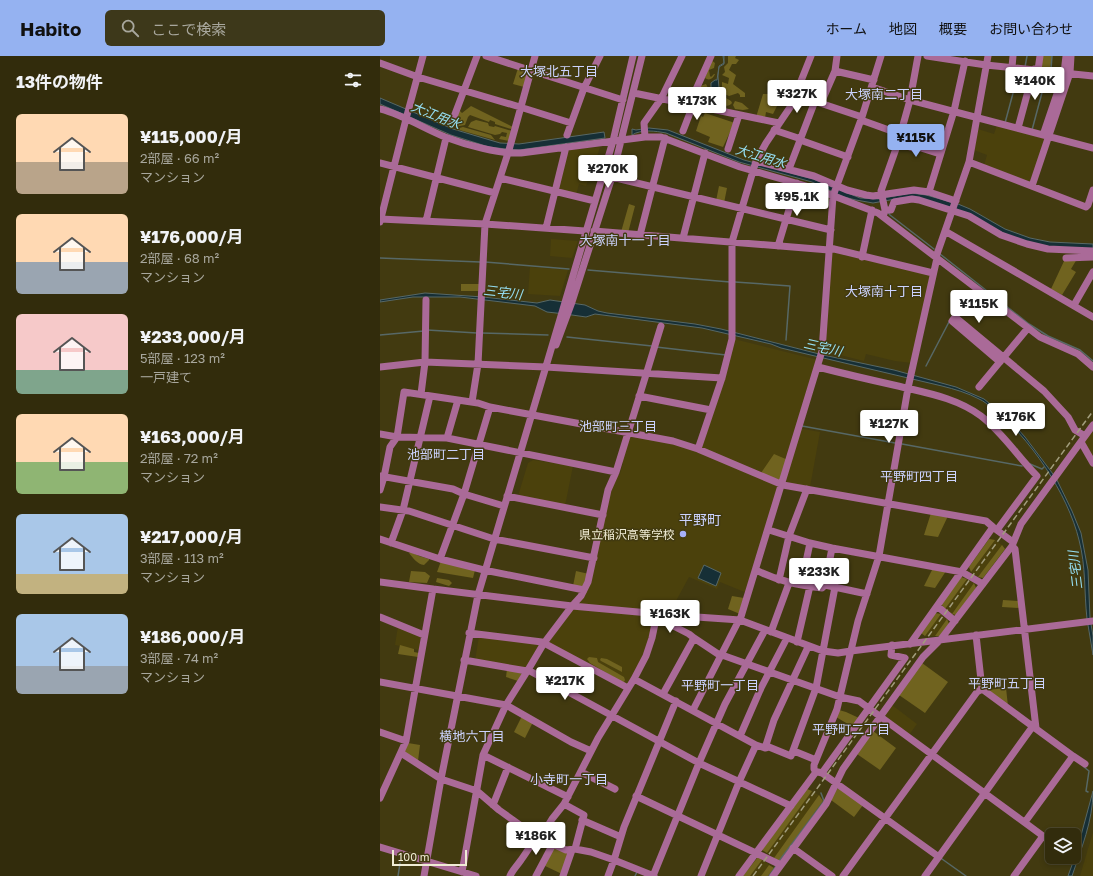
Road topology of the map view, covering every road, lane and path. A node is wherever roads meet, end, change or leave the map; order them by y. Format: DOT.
graph roads {
  1 [pos="424,56"];
  2 [pos="477,56"];
  3 [pos="486,56"];
  4 [pos="535,56"];
  5 [pos="600,56"];
  6 [pos="632,56"];
  7 [pos="642,56"];
  8 [pos="681,56"];
  9 [pos="711,56"];
  10 [pos="811,56"];
  11 [pos="837,56"];
  12 [pos="881,56"];
  13 [pos="918,56"];
  14 [pos="927,56"];
  15 [pos="988,56"];
  16 [pos="1013,56"];
  17 [pos="1040,56"];
  18 [pos="1066,56"];
  19 [pos="1072,56"];
  20 [pos="967,59"];
  21 [pos="380,63"];
  22 [pos="986,65"];
  23 [pos="1012,67"];
  24 [pos="530,70"];
  25 [pos="1036,70"];
  26 [pos="835,71"];
  27 [pos="1068,73"];
  28 [pos="1093,76"];
  29 [pos="418,77"];
  30 [pos="873,83"];
  31 [pos="584,88"];
  32 [pos="465,91"];
  33 [pos="634,93"];
  34 [pos="796,95"];
  35 [pos="662,99"];
  36 [pos="623,100"];
  37 [pos="910,100"];
  38 [pos="818,102"];
  39 [pos="691,105"];
  40 [pos="520,107"];
  41 [pos="380,108"];
  42 [pos="954,112"];
  43 [pos="407,114"];
  44 [pos="739,115"];
  45 [pos="977,118"];
  46 [pos="861,119"];
  47 [pos="452,122"];
  48 [pos="571,123"];
  49 [pos="779,123"];
  50 [pos="1018,128"];
  51 [pos="774,130"];
  52 [pos="683,131"];
  53 [pos="645,132"];
  54 [pos="900,134"];
  55 [pos="567,135"];
  56 [pos="1046,136"];
  57 [pos="446,138"];
  58 [pos="665,138"];
  59 [pos="622,140"];
  60 [pos="800,140"];
  61 [pos="613,141"];
  62 [pos="898,143"];
  63 [pos="566,147"];
  64 [pos="1093,148"];
  65 [pos="728,149"];
  66 [pos="508,152"];
  67 [pos="705,153"];
  68 [pos="940,154"];
  69 [pos="848,157"];
  70 [pos="969,162"];
  71 [pos="380,163"];
  72 [pos="755,165"];
  73 [pos="394,166"];
  74 [pos="789,169"];
  75 [pos="612,177"];
  76 [pos="436,178"];
  77 [pos="500,178"];
  78 [pos="797,183"];
  79 [pos="838,186"];
  80 [pos="1032,186"];
  81 [pos="653,187"];
  82 [pos="1093,190"];
  83 [pos="555,191"];
  84 [pos="929,192"];
  85 [pos="495,193"];
  86 [pos="882,195"];
  87 [pos="833,196"];
  88 [pos="694,197"];
  89 [pos="595,201"];
  90 [pos="956,202"];
  91 [pos="742,208"];
  92 [pos="872,210"];
  93 [pos="886,210"];
  94 [pos="953,210"];
  95 [pos="786,219"];
  96 [pos="380,221"];
  97 [pos="426,221"];
  98 [pos="485,224"];
  99 [pos="546,228"];
  100 [pos="831,230"];
  101 [pos="585,231"];
  102 [pos="594,231"];
  103 [pos="945,231"];
  104 [pos="640,235"];
  105 [pos="683,238"];
  106 [pos="732,242"];
  107 [pos="778,246"];
  108 [pos="829,249"];
  109 [pos="1093,251"];
  110 [pos="862,257"];
  111 [pos="1093,257"];
  112 [pos="936,258"];
  113 [pos="1066,258"];
  114 [pos="1093,272"];
  115 [pos="933,273"];
  116 [pos="978,290"];
  117 [pos="426,300"];
  118 [pos="568,301"];
  119 [pos="1074,305"];
  120 [pos="1093,317"];
  121 [pos="661,326"];
  122 [pos="1028,328"];
  123 [pos="1002,360"];
  124 [pos="425,362"];
  125 [pos="478,364"];
  126 [pos="380,367"];
  127 [pos="546,367"];
  128 [pos="818,367"];
  129 [pos="1093,367"];
  130 [pos="646,373"];
  131 [pos="722,378"];
  132 [pos="909,386"];
  133 [pos="979,387"];
  134 [pos="421,394"];
  135 [pos="430,396"];
  136 [pos="639,396"];
  137 [pos="458,400"];
  138 [pos="472,402"];
  139 [pos="490,407"];
  140 [pos="711,410"];
  141 [pos="532,414"];
  142 [pos="1093,425"];
  143 [pos="628,433"];
  144 [pos="380,434"];
  145 [pos="397,437"];
  146 [pos="420,438"];
  147 [pos="447,438"];
  148 [pos="1083,439"];
  149 [pos="479,444"];
  150 [pos="698,449"];
  151 [pos="520,453"];
  152 [pos="1093,463"];
  153 [pos="616,472"];
  154 [pos="382,477"];
  155 [pos="410,481"];
  156 [pos="783,485"];
  157 [pos="807,489"];
  158 [pos="380,490"];
  159 [pos="464,494"];
  160 [pos="506,496"];
  161 [pos="888,504"];
  162 [pos="504,506"];
  163 [pos="380,507"];
  164 [pos="403,510"];
  165 [pos="603,515"];
  166 [pos="453,525"];
  167 [pos="995,529"];
  168 [pos="769,530"];
  169 [pos="789,536"];
  170 [pos="380,539"];
  171 [pos="494,539"];
  172 [pos="391,543"];
  173 [pos="810,543"];
  174 [pos="1013,544"];
  175 [pos="832,548"];
  176 [pos="879,556"];
  177 [pos="594,558"];
  178 [pos="440,559"];
  179 [pos="484,570"];
  180 [pos="756,570"];
  181 [pos="962,572"];
  182 [pos="779,580"];
  183 [pos="380,582"];
  184 [pos="789,583"];
  185 [pos="983,584"];
  186 [pos="801,585"];
  187 [pos="825,585"];
  188 [pos="810,586"];
  189 [pos="835,587"];
  190 [pos="433,590"];
  191 [pos="584,590"];
  192 [pos="478,594"];
  193 [pos="867,594"];
  194 [pos="572,606"];
  195 [pos="937,606"];
  196 [pos="656,615"];
  197 [pos="380,618"];
  198 [pos="740,620"];
  199 [pos="955,621"];
  200 [pos="1093,621"];
  201 [pos="1024,629"];
  202 [pos="768,631"];
  203 [pos="469,633"];
  204 [pos="424,635"];
  205 [pos="976,635"];
  206 [pos="694,638"];
  207 [pos="787,638"];
  208 [pos="941,639"];
  209 [pos="797,642"];
  210 [pos="544,643"];
  211 [pos="910,644"];
  212 [pos="892,645"];
  213 [pos="808,647"];
  214 [pos="822,651"];
  215 [pos="851,651"];
  216 [pos="721,656"];
  217 [pos="464,660"];
  218 [pos="746,664"];
  219 [pos="527,671"];
  220 [pos="769,672"];
  221 [pos="634,679"];
  222 [pos="793,680"];
  223 [pos="380,682"];
  224 [pos="415,688"];
  225 [pos="628,688"];
  226 [pos="816,688"];
  227 [pos="982,689"];
  228 [pos="663,694"];
  229 [pos="457,696"];
  230 [pos="840,697"];
  231 [pos="676,701"];
  232 [pos="506,705"];
  233 [pos="869,709"];
  234 [pos="693,710"];
  235 [pos="612,716"];
  236 [pos="880,717"];
  237 [pos="717,723"];
  238 [pos="1034,727"];
  239 [pos="380,732"];
  240 [pos="740,736"];
  241 [pos="406,741"];
  242 [pos="658,741"];
  243 [pos="756,745"];
  244 [pos="765,748"];
  245 [pos="591,751"];
  246 [pos="794,751"];
  247 [pos="401,753"];
  248 [pos="932,754"];
  249 [pos="483,755"];
  250 [pos="1073,756"];
  251 [pos="816,760"];
  252 [pos="699,763"];
  253 [pos="1085,764"];
  254 [pos="508,767"];
  255 [pos="581,772"];
  256 [pos="819,773"];
  257 [pos="441,779"];
  258 [pos="739,782"];
  259 [pos="836,783"];
  260 [pos="615,789"];
  261 [pos="477,791"];
  262 [pos="985,793"];
  263 [pos="380,796"];
  264 [pos="636,796"];
  265 [pos="566,800"];
  266 [pos="493,805"];
  267 [pos="791,806"];
  268 [pos="678,816"];
  269 [pos="886,819"];
  270 [pos="582,820"];
  271 [pos="1025,822"];
  272 [pos="717,835"];
  273 [pos="539,836"];
  274 [pos="1043,836"];
  275 [pos="621,837"];
  276 [pos="553,844"];
  277 [pos="380,847"];
  278 [pos="793,848"];
  279 [pos="573,849"];
  280 [pos="756,853"];
  281 [pos="939,857"];
  282 [pos="426,860"];
  283 [pos="614,860"];
  284 [pos="781,865"];
  285 [pos="461,873"];
  286 [pos="424,876"];
  287 [pos="476,876"];
  288 [pos="510,876"];
  289 [pos="536,876"];
  290 [pos="563,876"];
  291 [pos="608,876"];
  292 [pos="653,876"];
  293 [pos="701,876"];
  294 [pos="739,876"];
  295 [pos="773,876"];
  296 [pos="832,876"];
  297 [pos="843,876"];
  298 [pos="925,876"];
  299 [pos="1014,876"];
  1 -- 29 [label="street"];
  2 -- 32 [label="street"];
  3 -- 24 [label="street"];
  4 -- 24 [label="street"];
  5 -- 31 [label="street"];
  6 -- 36 [label="street"];
  7 -- 33 [label="street"];
  8 -- 35 [label="street"];
  9 -- 39 [label="street"];
  10 -- 34 [label="street"];
  11 -- 26 [label="street"];
  12 -- 30 [label="street"];
  13 -- 37 [label="street"];
  14 -- 20 [label="street"];
  15 -- 22 [label="street"];
  16 -- 23 [label="street"];
  17 -- 25 [label="street"];
  18 -- 27 [label="street"];
  19 -- 27 [label="street"];
  20 -- 22 [label="street"];
  20 -- 42 [label="street"];
  21 -- 29 [label="street"];
  22 -- 23 [label="street"];
  22 -- 45 [label="street"];
  23 -- 25 [label="street"];
  24 -- 31 [label="street"];
  24 -- 40 [label="street"];
  25 -- 27 [label="street"];
  25 -- 50 [label="street"];
  26 -- 30 [label="street"];
  26 -- 38 [label="street"];
  27 -- 28 [label="street"];
  27 -- 56 [label="street"];
  29 -- 32 [label="street"];
  29 -- 43 [label="street"];
  30 -- 37 [label="street"];
  30 -- 46 [label="street"];
  31 -- 36 [label="street"];
  31 -- 48 [label="street"];
  32 -- 40 [label="street"];
  32 -- 47 [label="street"];
  33 -- 35 [label="street"];
  33 -- 59 [label="street"];
  34 -- 38 [label="street"];
  34 -- 49 [label="street"];
  35 -- 39 [label="street"];
  35 -- 53 [label="street"];
  36 -- 61 [label="street"];
  37 -- 42 [label="street"];
  37 -- 54 [label="street"];
  38 -- 46 [label="street"];
  38 -- 60 [label="street"];
  39 -- 44 [label="street"];
  39 -- 52 [label="street"];
  40 -- 48 [label="street"];
  40 -- 66 [label="street"];
  41 -- 43 [label="street"];
  42 -- 45 [label="street"];
  42 -- 68 [label="street"];
  43 -- 57 [label="street"];
  43 -- 73 [label="street"];
  44 -- 49 [label="street"];
  44 -- 65 [label="street"];
  45 -- 50 [label="street"];
  45 -- 70 [label="street"];
  46 -- 54 [label="street"];
  46 -- 69 [label="street"];
  48 -- 55 [label="street"];
  49 -- 51 [label="street"];
  50 -- 56 [label="street"];
  51 -- 60 [label="street"];
  51 -- 72 [label="street"];
  53 -- 58 [label="street"];
  53 -- 59 [label="street"];
  54 -- 62 [label="street"];
  56 -- 64 [label="street"];
  56 -- 80 [label="street"];
  57 -- 66 [label="street"];
  57 -- 76 [label="street"];
  58 -- 67 [label="street"];
  58 -- 81 [label="street"];
  59 -- 61 [label="street"];
  59 -- 75 [label="street"];
  60 -- 69 [label="street"];
  60 -- 74 [label="street"];
  61 -- 63 [label="street"];
  61 -- 89 [label="street"];
  62 -- 68 [label="street"];
  62 -- 86 [label="street"];
  63 -- 66 [label="street"];
  63 -- 83 [label="street"];
  66 -- 77 [label="street"];
  67 -- 72 [label="street"];
  67 -- 88 [label="street"];
  68 -- 84 [label="street"];
  69 -- 79 [label="street"];
  70 -- 80 [label="street"];
  70 -- 90 [label="street"];
  71 -- 73 [label="street"];
  72 -- 74 [label="street"];
  72 -- 78 [label="street"];
  72 -- 91 [label="street"];
  73 -- 76 [label="street"];
  73 -- 96 [label="street"];
  74 -- 79 [label="street"];
  75 -- 81 [label="street"];
  75 -- 102 [label="street"];
  76 -- 85 [label="street"];
  76 -- 97 [label="street"];
  77 -- 83 [label="street"];
  77 -- 85 [label="street"];
  78 -- 87 [label="street"];
  78 -- 95 [label="street"];
  79 -- 86 [label="street"];
  79 -- 87 [label="street"];
  80 -- 82 [label="street"];
  81 -- 88 [label="street"];
  81 -- 104 [label="street"];
  83 -- 89 [label="street"];
  83 -- 99 [label="street"];
  84 -- 86 [label="street"];
  84 -- 90 [label="street"];
  85 -- 98 [label="street"];
  86 -- 93 [label="street"];
  87 -- 92 [label="street"];
  87 -- 100 [label="street"];
  88 -- 91 [label="street"];
  88 -- 105 [label="street"];
  89 -- 101 [label="street"];
  90 -- 94 [label="street"];
  91 -- 95 [label="street"];
  91 -- 106 [label="street"];
  92 -- 93 [label="street"];
  92 -- 110 [label="street"];
  93 -- 94 [label="street"];
  93 -- 112 [label="street"];
  94 -- 103 [label="street"];
  94 -- 109 [label="street"];
  95 -- 100 [label="street"];
  95 -- 107 [label="street"];
  96 -- 97 [label="street"];
  97 -- 98 [label="street"];
  98 -- 99 [label="street"];
  98 -- 125 [label="street"];
  99 -- 101 [label="street"];
  100 -- 108 [label="street"];
  101 -- 118 [label="street"];
  102 -- 104 [label="street"];
  102 -- 118 [label="street"];
  103 -- 112 [label="street"];
  103 -- 119 [label="street"];
  104 -- 105 [label="street"];
  105 -- 106 [label="street"];
  106 -- 107 [label="street"];
  106 -- 131 [label="street"];
  107 -- 108 [label="street"];
  108 -- 110 [label="street"];
  108 -- 128 [label="street"];
  110 -- 115 [label="street"];
  111 -- 113 [label="street"];
  112 -- 115 [label="street"];
  112 -- 116 [label="street"];
  114 -- 119 [label="street"];
  115 -- 132 [label="street"];
  116 -- 122 [label="street"];
  116 -- 123 [label="street"];
  117 -- 124 [label="street"];
  118 -- 127 [label="street"];
  119 -- 120 [label="street"];
  121 -- 130 [label="street"];
  122 -- 123 [label="street"];
  122 -- 129 [label="street"];
  123 -- 133 [label="street"];
  123 -- 148 [label="street"];
  124 -- 125 [label="street"];
  124 -- 126 [label="street"];
  124 -- 134 [label="street"];
  125 -- 127 [label="street"];
  125 -- 138 [label="street"];
  127 -- 130 [label="street"];
  127 -- 141 [label="street"];
  128 -- 132 [label="street"];
  128 -- 156 [label="street"];
  130 -- 131 [label="street"];
  130 -- 136 [label="street"];
  131 -- 140 [label="street"];
  132 -- 161 [label="street"];
  132 -- 167 [label="street"];
  134 -- 135 [label="street"];
  134 -- 145 [label="street"];
  135 -- 137 [label="street"];
  135 -- 146 [label="street"];
  136 -- 140 [label="street"];
  136 -- 143 [label="street"];
  137 -- 138 [label="street"];
  137 -- 147 [label="street"];
  138 -- 139 [label="street"];
  139 -- 141 [label="street"];
  139 -- 149 [label="street"];
  140 -- 150 [label="street"];
  141 -- 143 [label="street"];
  141 -- 151 [label="street"];
  142 -- 148 [label="street"];
  143 -- 150 [label="street"];
  143 -- 153 [label="street"];
  144 -- 145 [label="street"];
  145 -- 146 [label="street"];
  145 -- 154 [label="street"];
  146 -- 147 [label="street"];
  146 -- 155 [label="street"];
  147 -- 149 [label="street"];
  148 -- 152 [label="street"];
  148 -- 174 [label="street"];
  149 -- 151 [label="street"];
  149 -- 159 [label="street"];
  150 -- 156 [label="street"];
  151 -- 153 [label="street"];
  151 -- 160 [label="street"];
  153 -- 165 [label="street"];
  154 -- 155 [label="street"];
  154 -- 158 [label="street"];
  155 -- 159 [label="street"];
  155 -- 164 [label="street"];
  156 -- 157 [label="street"];
  156 -- 168 [label="street"];
  157 -- 161 [label="street"];
  157 -- 169 [label="street"];
  159 -- 162 [label="street"];
  159 -- 166 [label="street"];
  160 -- 162 [label="street"];
  160 -- 165 [label="street"];
  161 -- 167 [label="street"];
  161 -- 176 [label="street"];
  162 -- 171 [label="street"];
  163 -- 164 [label="street"];
  164 -- 166 [label="street"];
  164 -- 172 [label="street"];
  165 -- 177 [label="street"];
  166 -- 171 [label="street"];
  166 -- 178 [label="street"];
  167 -- 174 [label="street"];
  167 -- 181 [label="street"];
  168 -- 169 [label="street"];
  168 -- 180 [label="street"];
  169 -- 173 [label="street"];
  169 -- 182 [label="street"];
  170 -- 172 [label="street"];
  171 -- 177 [label="street"];
  171 -- 179 [label="street"];
  172 -- 178 [label="street"];
  173 -- 175 [label="street"];
  173 -- 186 [label="street"];
  174 -- 185 [label="street"];
  174 -- 201 [label="street"];
  175 -- 176 [label="street"];
  175 -- 187 [label="street"];
  176 -- 181 [label="street"];
  176 -- 193 [label="street"];
  177 -- 191 [label="street"];
  178 -- 179 [label="street"];
  179 -- 191 [label="street"];
  179 -- 192 [label="street"];
  180 -- 182 [label="street"];
  180 -- 198 [label="street"];
  181 -- 185 [label="street"];
  181 -- 195 [label="street"];
  182 -- 184 [label="street"];
  183 -- 190 [label="street"];
  184 -- 186 [label="street"];
  184 -- 202 [label="street"];
  185 -- 199 [label="street"];
  186 -- 188 [label="street"];
  187 -- 188 [label="street"];
  187 -- 189 [label="street"];
  188 -- 209 [label="street"];
  189 -- 193 [label="street"];
  189 -- 214 [label="street"];
  190 -- 192 [label="street"];
  190 -- 204 [label="street"];
  191 -- 194 [label="street"];
  192 -- 194 [label="street"];
  192 -- 203 [label="street"];
  193 -- 215 [label="street"];
  194 -- 196 [label="street"];
  194 -- 210 [label="street"];
  195 -- 199 [label="street"];
  195 -- 211 [label="street"];
  196 -- 198 [label="street"];
  196 -- 206 [label="street"];
  196 -- 221 [label="street"];
  197 -- 204 [label="street"];
  198 -- 202 [label="street"];
  198 -- 216 [label="street"];
  199 -- 208 [label="street"];
  200 -- 201 [label="street"];
  201 -- 205 [label="street"];
  201 -- 238 [label="street"];
  202 -- 207 [label="street"];
  202 -- 218 [label="street"];
  203 -- 210 [label="street"];
  203 -- 217 [label="street"];
  204 -- 224 [label="street"];
  205 -- 208 [label="street"];
  205 -- 227 [label="street"];
  206 -- 216 [label="street"];
  206 -- 228 [label="street"];
  207 -- 209 [label="street"];
  207 -- 220 [label="street"];
  208 -- 211 [label="street"];
  208 -- 236 [label="street"];
  209 -- 213 [label="street"];
  210 -- 219 [label="street"];
  210 -- 225 [label="street"];
  211 -- 212 [label="street"];
  212 -- 215 [label="street"];
  212 -- 233 [label="street"];
  213 -- 214 [label="street"];
  213 -- 222 [label="street"];
  214 -- 215 [label="street"];
  214 -- 226 [label="street"];
  215 -- 230 [label="street"];
  216 -- 218 [label="street"];
  216 -- 234 [label="street"];
  217 -- 219 [label="street"];
  217 -- 229 [label="street"];
  218 -- 220 [label="street"];
  218 -- 237 [label="street"];
  219 -- 232 [label="street"];
  219 -- 235 [label="street"];
  220 -- 222 [label="street"];
  220 -- 240 [label="street"];
  221 -- 225 [label="street"];
  221 -- 228 [label="street"];
  222 -- 226 [label="street"];
  222 -- 244 [label="street"];
  223 -- 224 [label="street"];
  224 -- 229 [label="street"];
  224 -- 241 [label="street"];
  225 -- 235 [label="street"];
  226 -- 230 [label="street"];
  226 -- 246 [label="street"];
  227 -- 238 [label="street"];
  227 -- 248 [label="street"];
  228 -- 231 [label="street"];
  229 -- 232 [label="street"];
  229 -- 257 [label="street"];
  230 -- 233 [label="street"];
  230 -- 251 [label="street"];
  231 -- 234 [label="street"];
  231 -- 242 [label="street"];
  232 -- 245 [label="street"];
  232 -- 249 [label="street"];
  233 -- 236 [label="street"];
  233 -- 256 [label="street"];
  234 -- 237 [label="street"];
  235 -- 242 [label="street"];
  235 -- 245 [label="street"];
  236 -- 248 [label="street"];
  236 -- 259 [label="street"];
  237 -- 240 [label="street"];
  237 -- 252 [label="street"];
  238 -- 250 [label="street"];
  238 -- 262 [label="street"];
  239 -- 241 [label="street"];
  240 -- 243 [label="street"];
  241 -- 247 [label="street"];
  242 -- 252 [label="street"];
  242 -- 264 [label="street"];
  243 -- 244 [label="street"];
  243 -- 258 [label="street"];
  244 -- 246 [label="street"];
  245 -- 255 [label="street"];
  246 -- 251 [label="street"];
  247 -- 257 [label="street"];
  247 -- 263 [label="street"];
  248 -- 262 [label="street"];
  248 -- 269 [label="street"];
  249 -- 254 [label="street"];
  249 -- 261 [label="street"];
  250 -- 253 [label="street"];
  250 -- 271 [label="street"];
  251 -- 256 [label="street"];
  252 -- 258 [label="street"];
  252 -- 268 [label="street"];
  254 -- 265 [label="street"];
  254 -- 266 [label="street"];
  255 -- 260 [label="street"];
  255 -- 265 [label="street"];
  256 -- 259 [label="street"];
  256 -- 267 [label="street"];
  257 -- 261 [label="street"];
  257 -- 282 [label="street"];
  258 -- 267 [label="street"];
  258 -- 272 [label="street"];
  259 -- 269 [label="street"];
  259 -- 278 [label="street"];
  261 -- 266 [label="street"];
  261 -- 285 [label="street"];
  262 -- 271 [label="street"];
  262 -- 281 [label="street"];
  264 -- 268 [label="street"];
  264 -- 275 [label="street"];
  265 -- 270 [label="street"];
  265 -- 273 [label="street"];
  266 -- 273 [label="street"];
  267 -- 280 [label="street"];
  268 -- 272 [label="street"];
  268 -- 292 [label="street"];
  269 -- 281 [label="street"];
  269 -- 297 [label="street"];
  270 -- 275 [label="street"];
  270 -- 279 [label="street"];
  271 -- 274 [label="street"];
  272 -- 280 [label="street"];
  272 -- 293 [label="street"];
  273 -- 276 [label="street"];
  273 -- 288 [label="street"];
  274 -- 299 [label="street"];
  275 -- 283 [label="street"];
  276 -- 279 [label="street"];
  276 -- 289 [label="street"];
  277 -- 282 [label="street"];
  278 -- 284 [label="street"];
  278 -- 296 [label="street"];
  279 -- 283 [label="street"];
  279 -- 290 [label="street"];
  280 -- 284 [label="street"];
  280 -- 294 [label="street"];
  281 -- 298 [label="street"];
  282 -- 285 [label="street"];
  282 -- 286 [label="street"];
  283 -- 291 [label="street"];
  283 -- 292 [label="street"];
  284 -- 295 [label="street"];
  285 -- 287 [label="street"];
}
